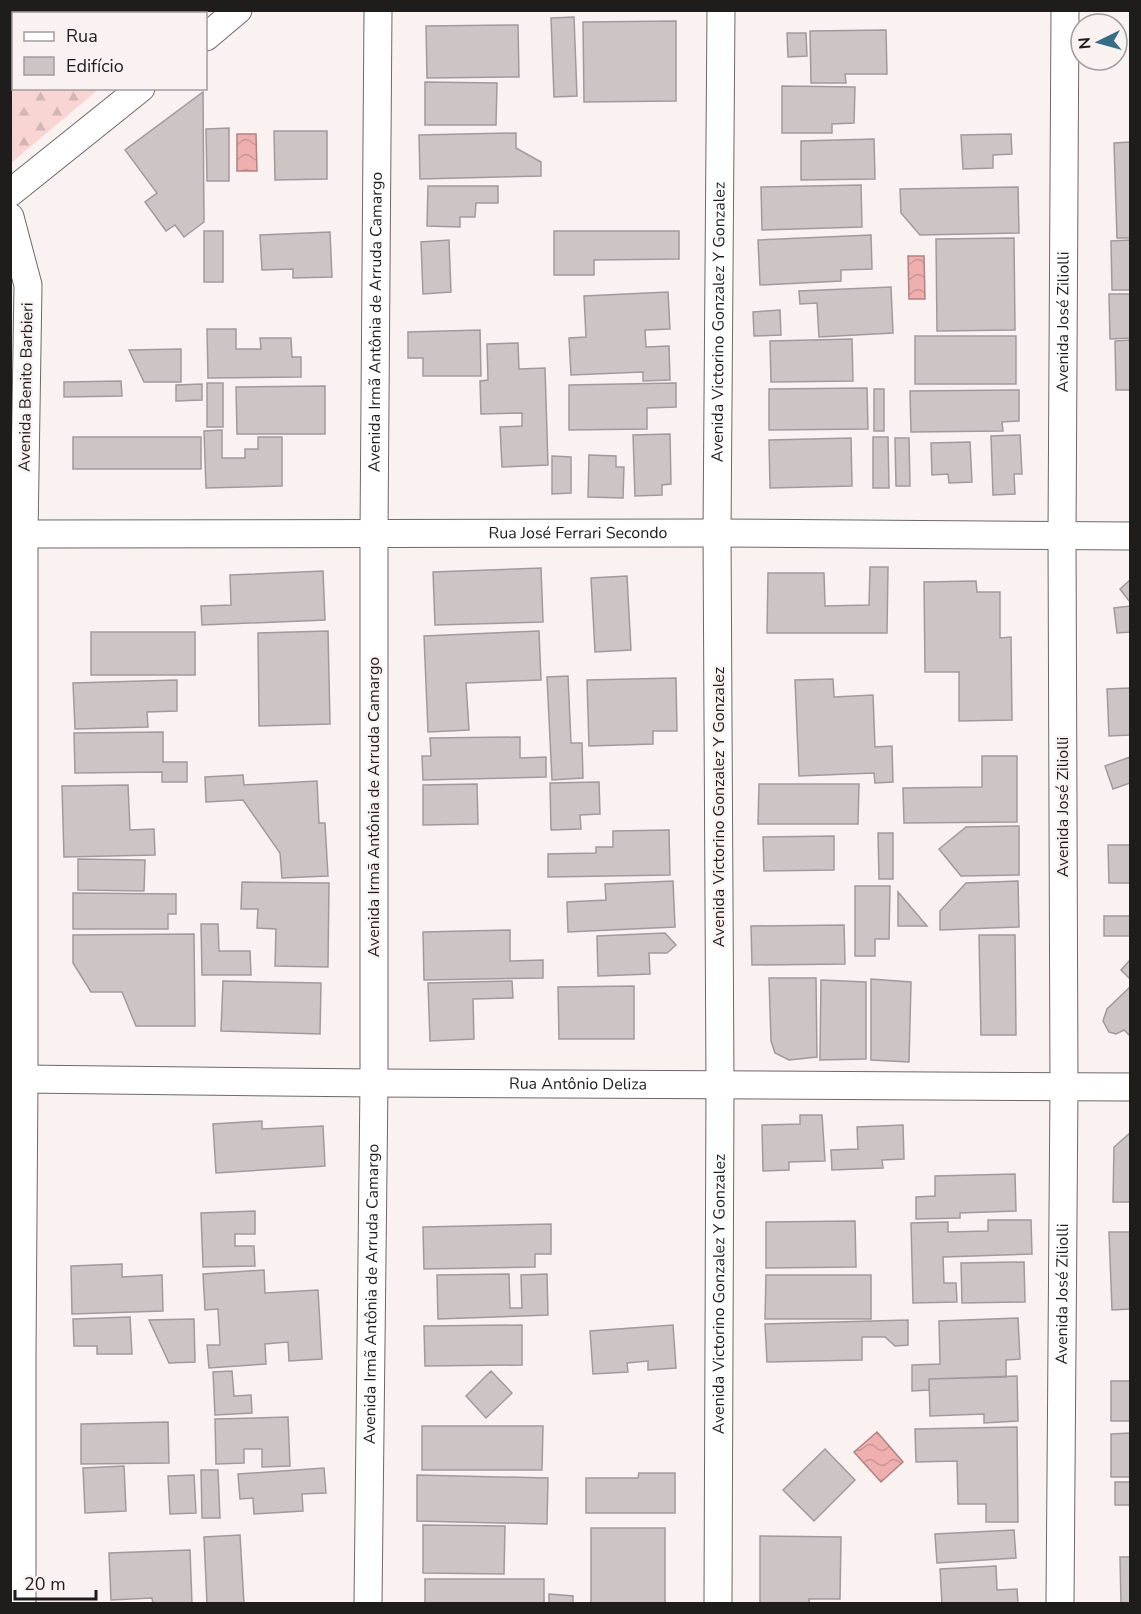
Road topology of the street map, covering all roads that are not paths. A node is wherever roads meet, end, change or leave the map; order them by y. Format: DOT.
graph roads {
  1 [pos="238,10"];
  2 [pos="378,10"];
  3 [pos="721,10"];
  4 [pos="1065,10"];
  5 [pos="207,36"];
  6 [pos="139,90"];
  7 [pos="10,193"];
  8 [pos="10,217"];
  9 [pos="374,533"];
  10 [pos="717,533"];
  11 [pos="24,534"];
  12 [pos="1062,536"];
  13 [pos="1131,536"];
  14 [pos="24,1078"];
  15 [pos="374,1083"];
  16 [pos="720,1085"];
  17 [pos="1064,1087"];
  18 [pos="1131,1087"];
  19 [pos="16,1366"];
  20 [pos="22,1604"];
  21 [pos="368,1604"];
  22 [pos="718,1604"];
  23 [pos="1060,1604"];
  1 -- 5 [label="street"];
  2 -- 9 [label="street, Avenida Irmã Antônia de Arruda Camargo"];
  3 -- 10 [label="street, Avenida Victorino Gonzalez Y Gonzalez"];
  4 -- 12 [label="street, Avenida José Ziliolli"];
  6 -- 7 [label="street"];
  8 -- 11 [label="street, Avenida Benito Barbieri"];
  9 -- 10 [label="street, Rua José Ferrari Secondo"];
  9 -- 11 [label="street, Rua José Ferrari Secondo"];
  9 -- 15 [label="street, Avenida Irmã Antônia de Arruda Camargo"];
  10 -- 12 [label="street, Rua José Ferrari Secondo"];
  10 -- 16 [label="street, Avenida Victorino Gonzalez Y Gonzalez"];
  11 -- 14 [label="street, Avenida Benito Barbieri"];
  12 -- 13 [label="street, Rua José Ferrari Secondo"];
  12 -- 17 [label="street, Avenida José Ziliolli"];
  14 -- 15 [label="street, Rua Antônio Deliza"];
  14 -- 19 [label="street, Avenida Benito Barbieri"];
  15 -- 16 [label="street, Rua Antônio Deliza"];
  15 -- 21 [label="street, Avenida Irmã Antônia de Arruda Camargo"];
  16 -- 17 [label="street, Rua Antônio Deliza"];
  16 -- 22 [label="street, Avenida Victorino Gonzalez Y Gonzalez"];
  17 -- 18 [label="street, Rua Antônio Deliza"];
  17 -- 23 [label="street, Avenida José Ziliolli"];
  19 -- 20 [label="street, Avenida Benito Barbieri"];
}
